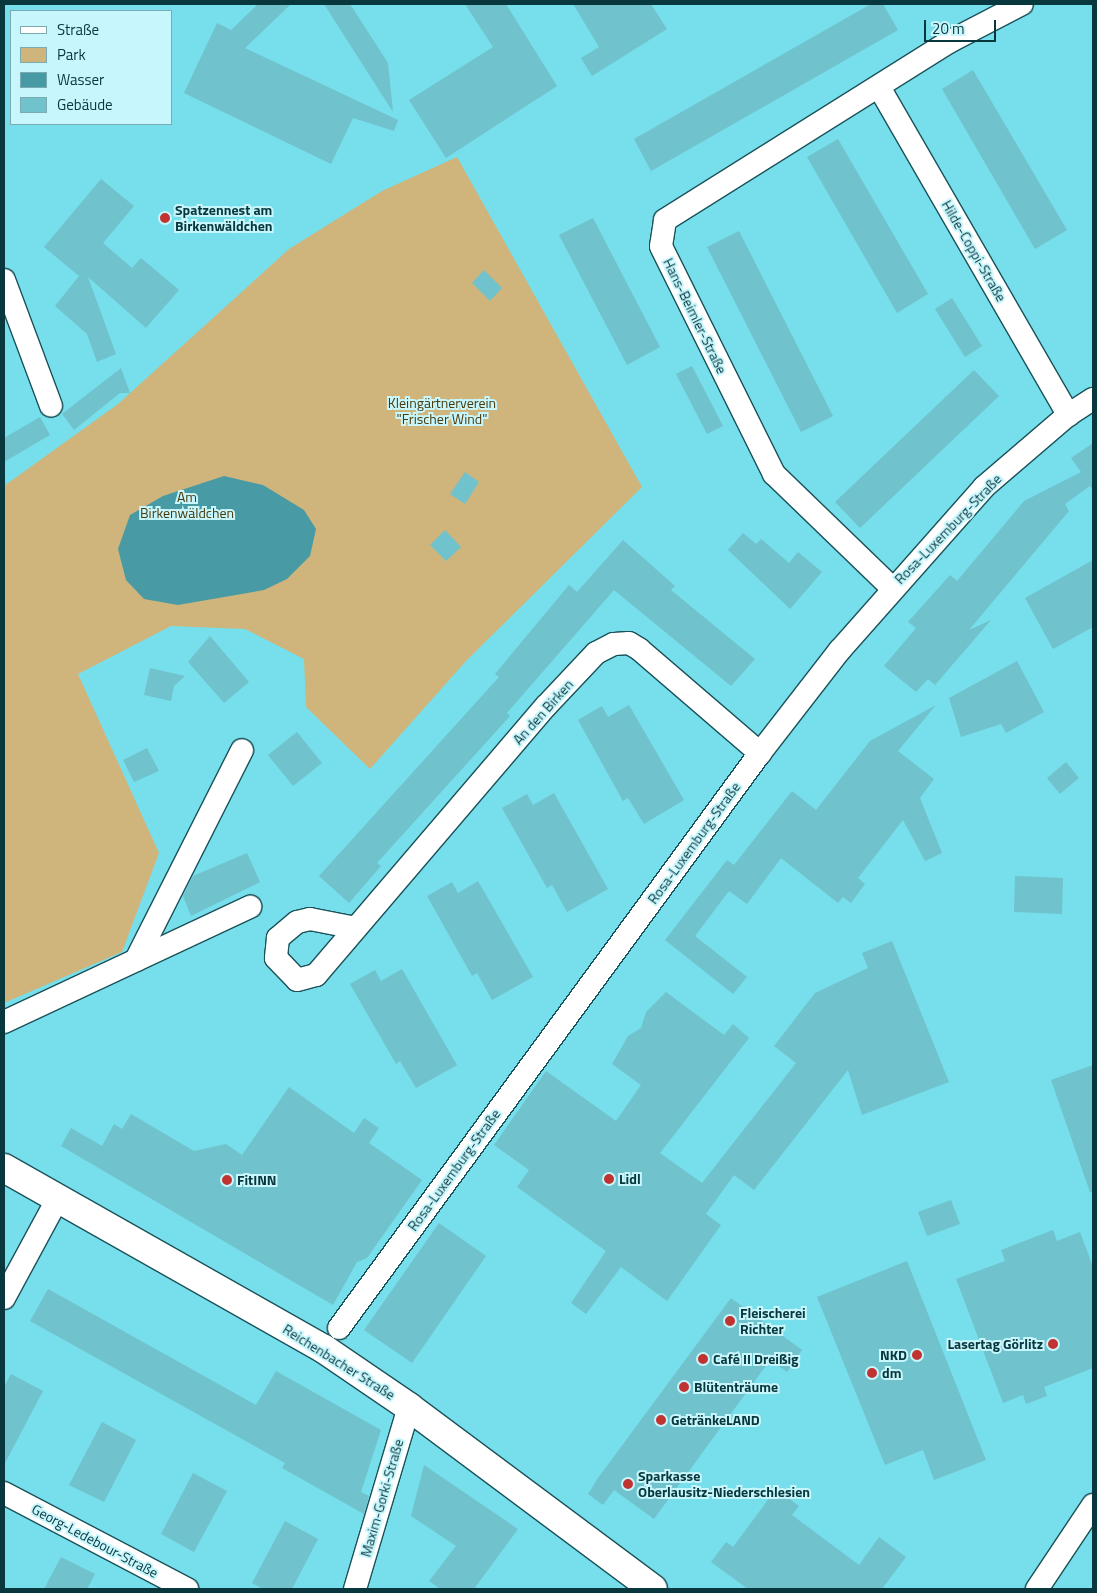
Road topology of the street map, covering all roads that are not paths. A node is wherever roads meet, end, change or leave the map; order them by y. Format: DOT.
graph roads {
  1 [pos="1022,4"];
  2 [pos="880,87"];
  3 [pos="4,280"];
  4 [pos="1093,399"];
  5 [pos="51,406"];
  6 [pos="1068,415"];
  7 [pos="892,588"];
  8 [pos="242,750"];
  9 [pos="760,753"];
  10 [pos="250,908"];
  11 [pos="356,928"];
  12 [pos="136,960"];
  13 [pos="4,1022"];
  14 [pos="4,1168"];
  15 [pos="58,1198"];
  16 [pos="4,1298"];
  17 [pos="339,1328"];
  18 [pos="409,1407"];
  19 [pos="4,1493"];
  20 [pos="1093,1505"];
  21 [pos="187,1589"];
  22 [pos="355,1589"];
  23 [pos="653,1589"];
  24 [pos="1037,1589"];
  1 -- 2 [label="street, Hans-Beimler-Straße"];
  2 -- 6 [label="street, Hilde-Coppi-Straße"];
  2 -- 7 [label="street, Hans-Beimler-Straße"];
  3 -- 5 [label="street"];
  4 -- 6 [label="street, Rosa-Luxemburg-Straße"];
  6 -- 7 [label="street, Rosa-Luxemburg-Straße"];
  7 -- 9 [label="street, Rosa-Luxemburg-Straße"];
  8 -- 12 [label="street"];
  9 -- 11 [label="street, An den Birken"];
  9 -- 17 [label="street, Rosa-Luxemburg-Straße"];
  10 -- 12 [label="street"];
  12 -- 13 [label="street"];
  14 -- 15 [label="street, Reichenbacher Straße"];
  15 -- 16 [label="street"];
  15 -- 18 [label="street, Reichenbacher Straße"];
  18 -- 22 [label="street, Maxim-Gorki-Straße"];
  18 -- 23 [label="street, Reichenbacher Straße"];
  19 -- 21 [label="street, Georg-Ledebour-Straße"];
  20 -- 24 [label="street"];
}
